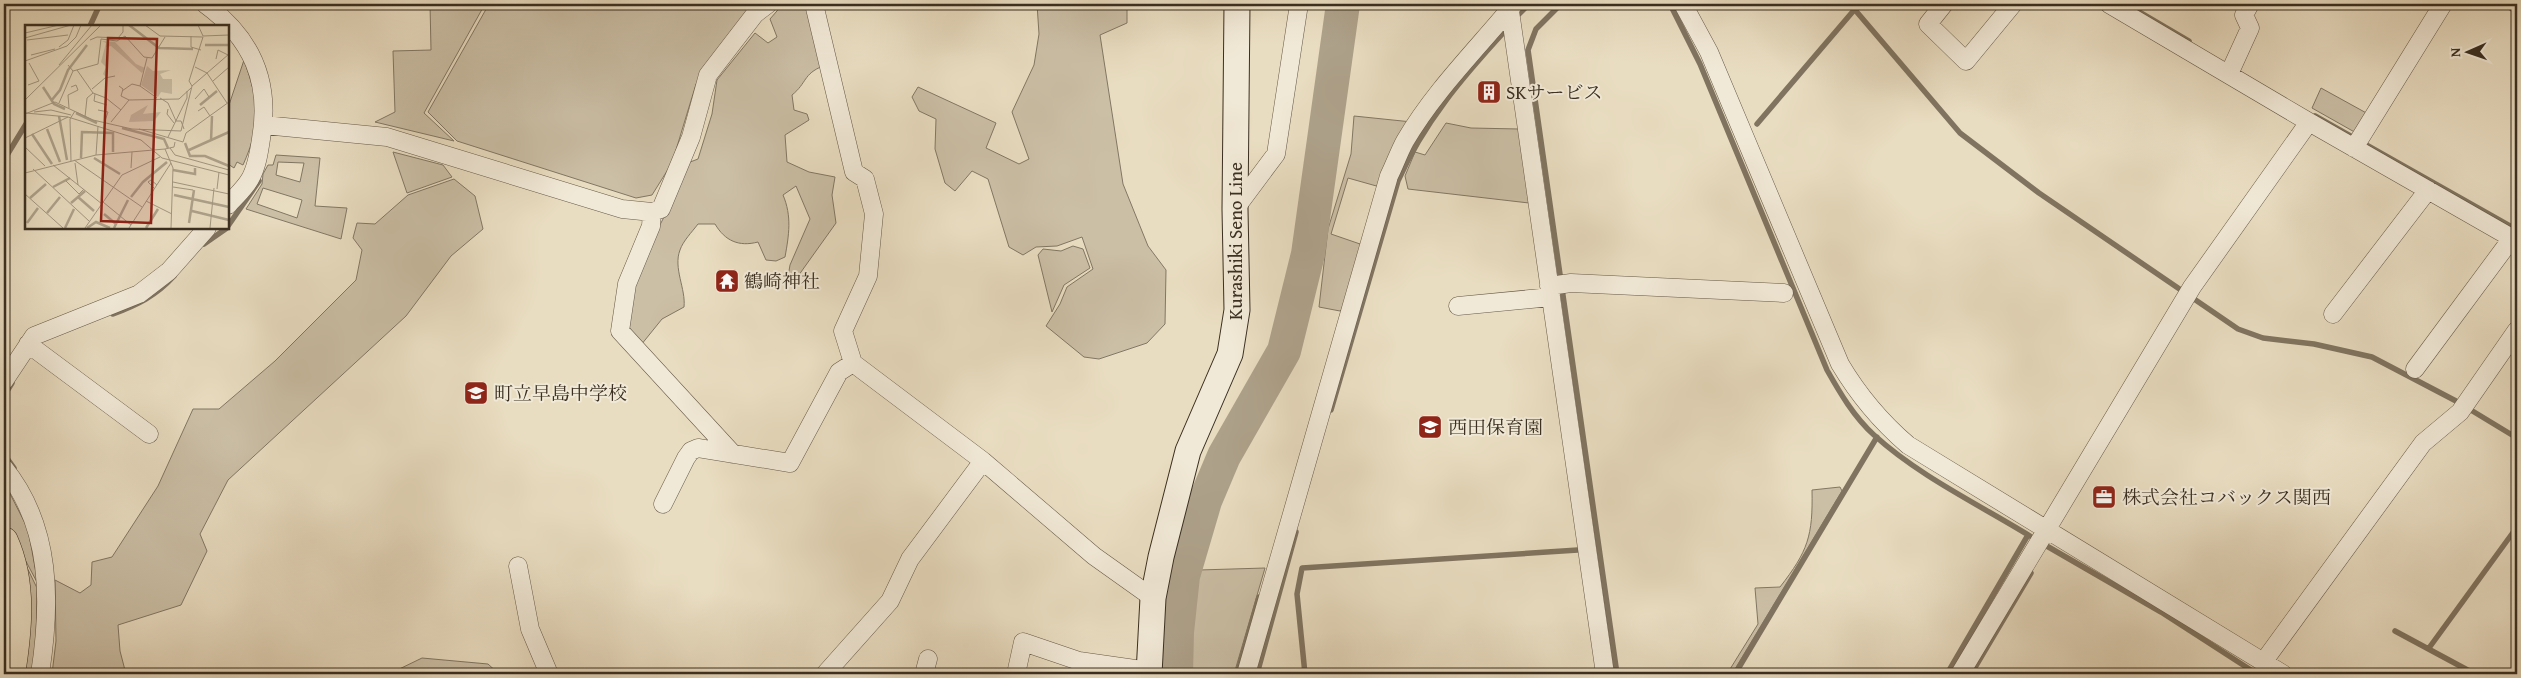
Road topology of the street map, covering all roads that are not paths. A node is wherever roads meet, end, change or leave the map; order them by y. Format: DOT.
graph roads {
  1 [pos="205,4"];
  2 [pos="768,4"];
  3 [pos="814,4"];
  4 [pos="1237,4"];
  5 [pos="1299,4"];
  6 [pos="1683,4"];
  7 [pos="1944,4"];
  8 [pos="2014,4"];
  9 [pos="2109,4"];
  10 [pos="2250,4"];
  11 [pos="2443,4"];
  12 [pos="1511,5"];
  13 [pos="2229,74"];
  14 [pos="2309,122"];
  15 [pos="264,125"];
  16 [pos="2354,148"];
  17 [pos="2428,190"];
  18 [pos="229,204"];
  19 [pos="1235,209"];
  20 [pos="652,212"];
  21 [pos="206,229"];
  22 [pos="2515,240"];
  23 [pos="1550,292"];
  24 [pos="1784,293"];
  25 [pos="1458,306"];
  26 [pos="2333,314"];
  27 [pos="2517,330"];
  28 [pos="28,344"];
  29 [pos="853,363"];
  30 [pos="2415,369"];
  31 [pos="4,381"];
  32 [pos="149,434"];
  33 [pos="733,454"];
  34 [pos="983,461"];
  35 [pos="4,468"];
  36 [pos="663,504"];
  37 [pos="2045,530"];
  38 [pos="4,541"];
  39 [pos="518,566"];
  40 [pos="1153,598"];
  41 [pos="2264,661"];
  42 [pos="1149,672"];
  43 [pos="11,674"];
  44 [pos="40,674"];
  45 [pos="549,674"];
  46 [pos="825,674"];
  47 [pos="1016,674"];
  48 [pos="1246,674"];
  49 [pos="1605,674"];
  50 [pos="1960,674"];
  51 [pos="2283,674"];
  1 -- 15 [label="street"];
  2 -- 20 [label="street"];
  3 -- 29 [label="street"];
  4 -- 19 [label="main road, Kurashiki Seno Line"];
  5 -- 19 [label="street"];
  6 -- 37 [label="street"];
  7 -- 8 [label="street"];
  9 -- 13 [label="street"];
  10 -- 13 [label="street"];
  11 -- 16 [label="street"];
  12 -- 23 [label="street"];
  12 -- 48 [label="street"];
  13 -- 14 [label="street"];
  14 -- 16 [label="street"];
  14 -- 37 [label="street"];
  15 -- 18 [label="street"];
  15 -- 20 [label="street"];
  16 -- 17 [label="street"];
  17 -- 22 [label="street"];
  17 -- 26 [label="street"];
  19 -- 40 [label="main road, Kurashiki Seno Line"];
  20 -- 33 [label="street"];
  21 -- 28 [label="street"];
  22 -- 30 [label="street"];
  23 -- 24 [label="street"];
  23 -- 25 [label="street"];
  23 -- 49 [label="street"];
  27 -- 41 [label="street"];
  28 -- 31 [label="street"];
  28 -- 32 [label="street"];
  29 -- 33 [label="street"];
  29 -- 34 [label="street"];
  33 -- 36 [label="street"];
  34 -- 40 [label="street"];
  34 -- 46 [label="street"];
  35 -- 44 [label="street"];
  37 -- 41 [label="street"];
  37 -- 50 [label="street"];
  38 -- 43 [label="highway"];
  39 -- 45 [label="street"];
  40 -- 42 [label="main road, Kurashiki Seno Line"];
  41 -- 51 [label="street"];
  42 -- 47 [label="street"];
}
